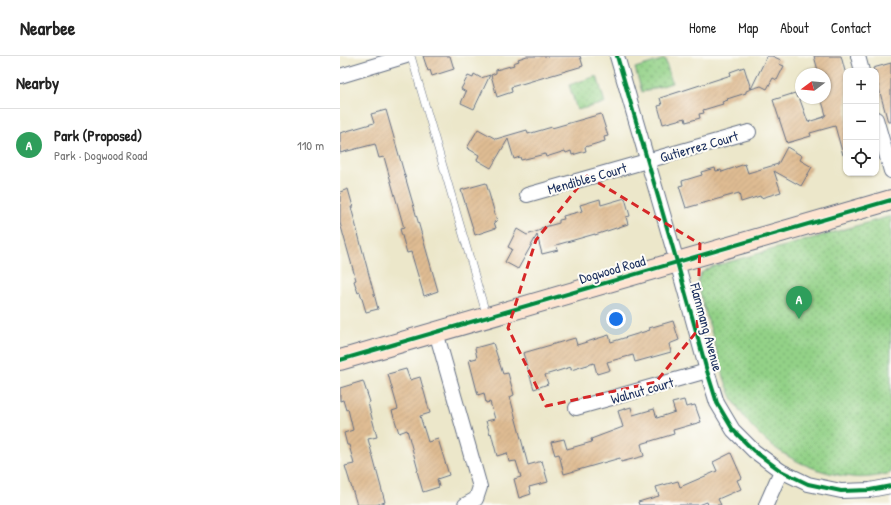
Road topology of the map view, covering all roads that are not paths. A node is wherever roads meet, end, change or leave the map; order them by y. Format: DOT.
graph roads {
  1 [pos="406,56"];
  2 [pos="411,56"];
  3 [pos="617,56"];
  4 [pos="858,56"];
  5 [pos="861,68"];
  6 [pos="340,76"];
  7 [pos="879,129"];
  8 [pos="749,132"];
  9 [pos="648,161"];
  10 [pos="891,171"];
  11 [pos="527,195"];
  12 [pos="891,200"];
  13 [pos="678,262"];
  14 [pos="487,317"];
  15 [pos="436,332"];
  16 [pos="340,360"];
  17 [pos="707,371"];
  18 [pos="576,408"];
  19 [pos="781,471"];
  20 [pos="891,486"];
  21 [pos="465,505"];
  22 [pos="766,505"];
  1 -- 6 [label="street"];
  2 -- 14 [label="lane"];
  3 -- 9 [label="street, Flammang Avenue"];
  4 -- 5 [label="street"];
  7 -- 10 [label="street"];
  8 -- 9 [label="street, Gutierrez Court"];
  9 -- 11 [label="street, Mendibles Court"];
  9 -- 13 [label="street, Flammang Avenue"];
  12 -- 13 [label="street, Dogwood Road"];
  13 -- 14 [label="street, Dogwood Road"];
  13 -- 17 [label="street, Flammang Avenue"];
  14 -- 15 [label="street, Dogwood Road"];
  15 -- 16 [label="street, Dogwood Road"];
  15 -- 21 [label="street"];
  17 -- 18 [label="street, Walnut court"];
  17 -- 19 [label="street, Flammang Avenue"];
  19 -- 20 [label="street, Flammang Avenue"];
  19 -- 22 [label="street"];
}
